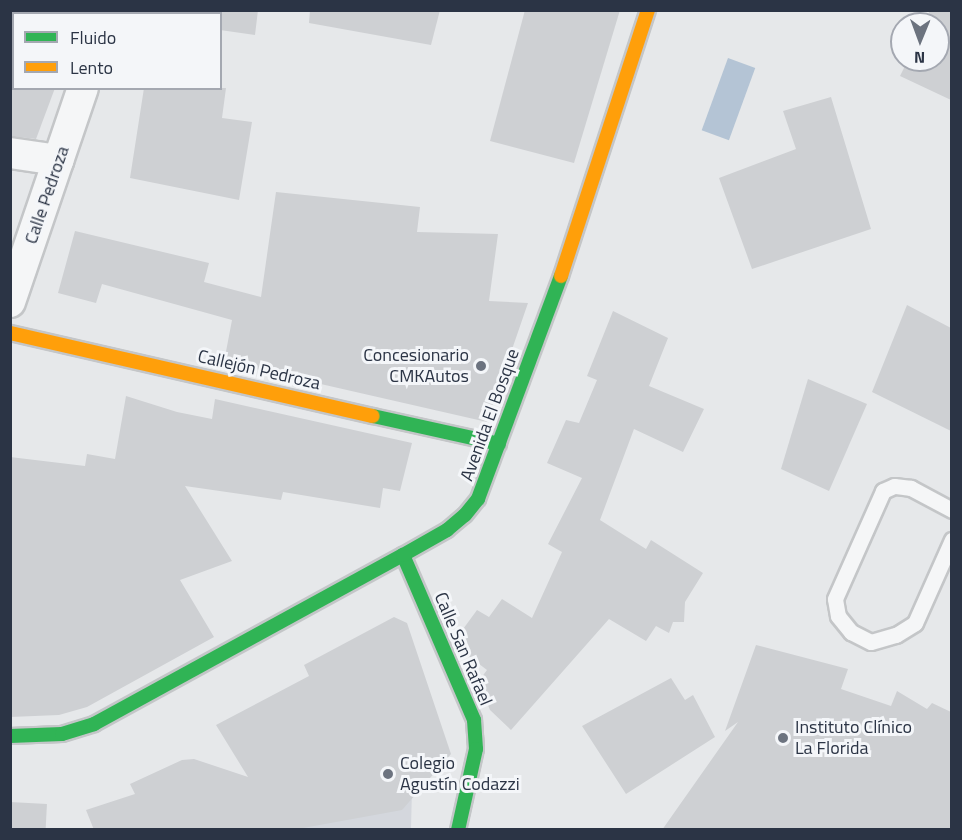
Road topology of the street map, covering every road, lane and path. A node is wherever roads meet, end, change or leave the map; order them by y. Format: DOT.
graph roads {
  1 [pos="648,10"];
  2 [pos="82,90"];
  3 [pos="10,153"];
  4 [pos="58,160"];
  5 [pos="10,302"];
  6 [pos="10,333"];
  7 [pos="499,444"];
  8 [pos="951,510"];
  9 [pos="951,540"];
  10 [pos="403,555"];
  11 [pos="10,736"];
  12 [pos="458,830"];
  1 -- 7 [label="street, Avenida El Bosque"];
  2 -- 4 [label="street, Calle Pedroza"];
  3 -- 4 [label="street"];
  4 -- 5 [label="street, Calle Pedroza"];
  6 -- 7 [label="street, Callejón Pedroza"];
  7 -- 10 [label="street, Avenida El Bosque"];
  8 -- 9 [label="lane"];
  10 -- 11 [label="street, Avenida El Bosque"];
  10 -- 12 [label="street, Calle San Rafael"];
}
